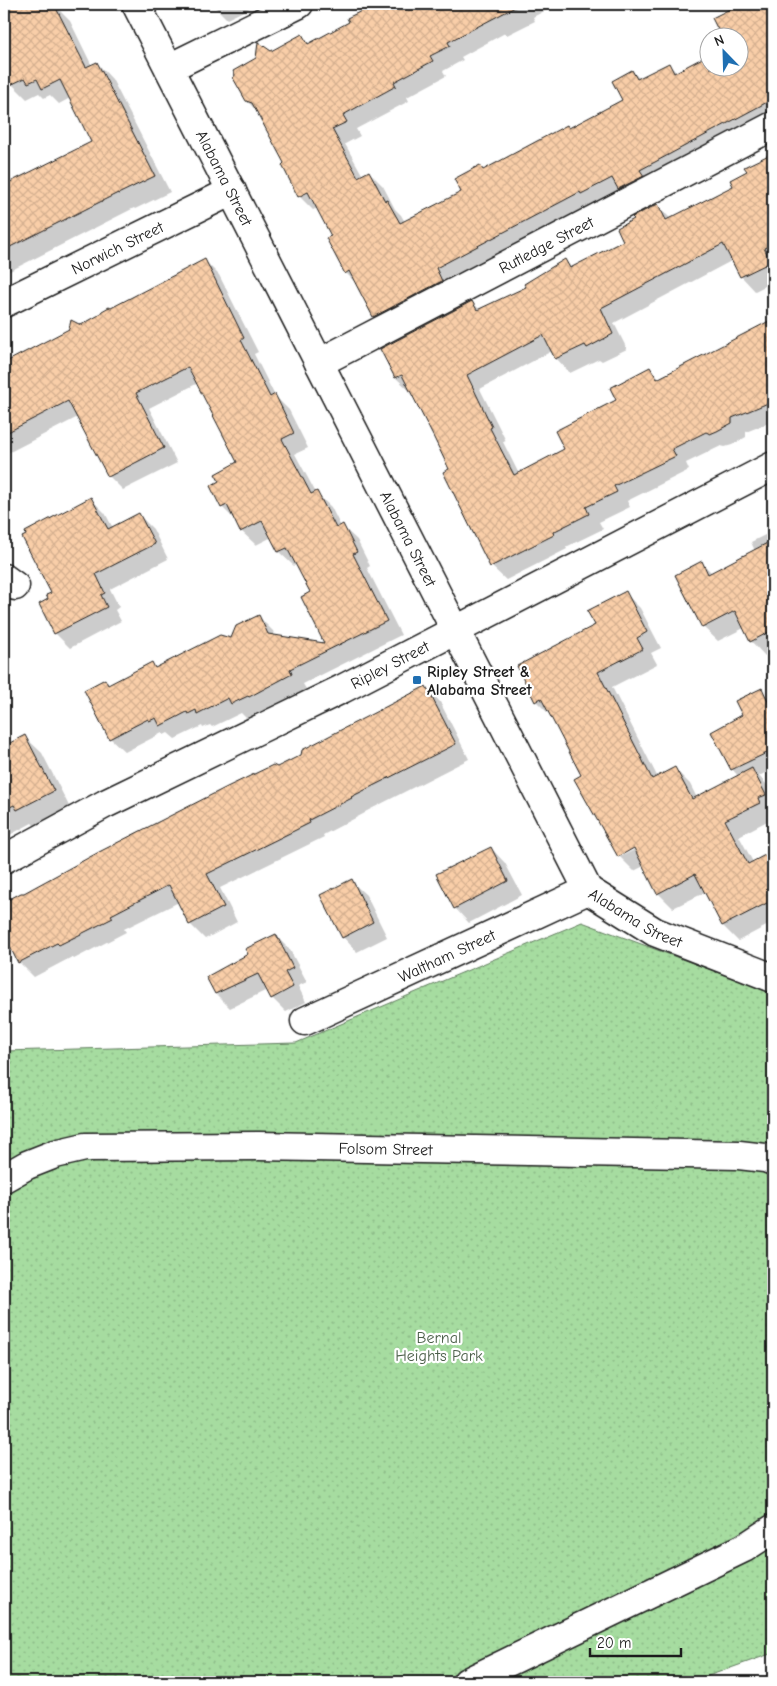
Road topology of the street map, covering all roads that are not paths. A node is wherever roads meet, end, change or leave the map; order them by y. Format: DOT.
graph roads {
  1 [pos="136,4"];
  2 [pos="299,4"];
  3 [pos="169,68"];
  4 [pos="773,126"];
  5 [pos="232,191"];
  6 [pos="4,303"];
  7 [pos="319,363"];
  8 [pos="773,466"];
  9 [pos="455,630"];
  10 [pos="4,859"];
  11 [pos="588,890"];
  12 [pos="773,978"];
  13 [pos="305,1021"];
  14 [pos="773,1162"];
  15 [pos="4,1178"];
  16 [pos="773,1529"];
  17 [pos="467,1682"];
  1 -- 3 [label="street, Alabama Street"];
  2 -- 3 [label="street"];
  3 -- 5 [label="street, Alabama Street"];
  4 -- 7 [label="street, Rutledge Street"];
  5 -- 6 [label="street, Norwich Street"];
  5 -- 7 [label="street, Alabama Street"];
  7 -- 9 [label="street, Alabama Street"];
  8 -- 9 [label="street, Ripley Street"];
  9 -- 10 [label="street, Ripley Street"];
  9 -- 11 [label="street, Alabama Street"];
  11 -- 12 [label="street, Alabama Street"];
  11 -- 13 [label="street, Waltham Street"];
  14 -- 15 [label="street, Folsom Street"];
  16 -- 17 [label="street"];
}
